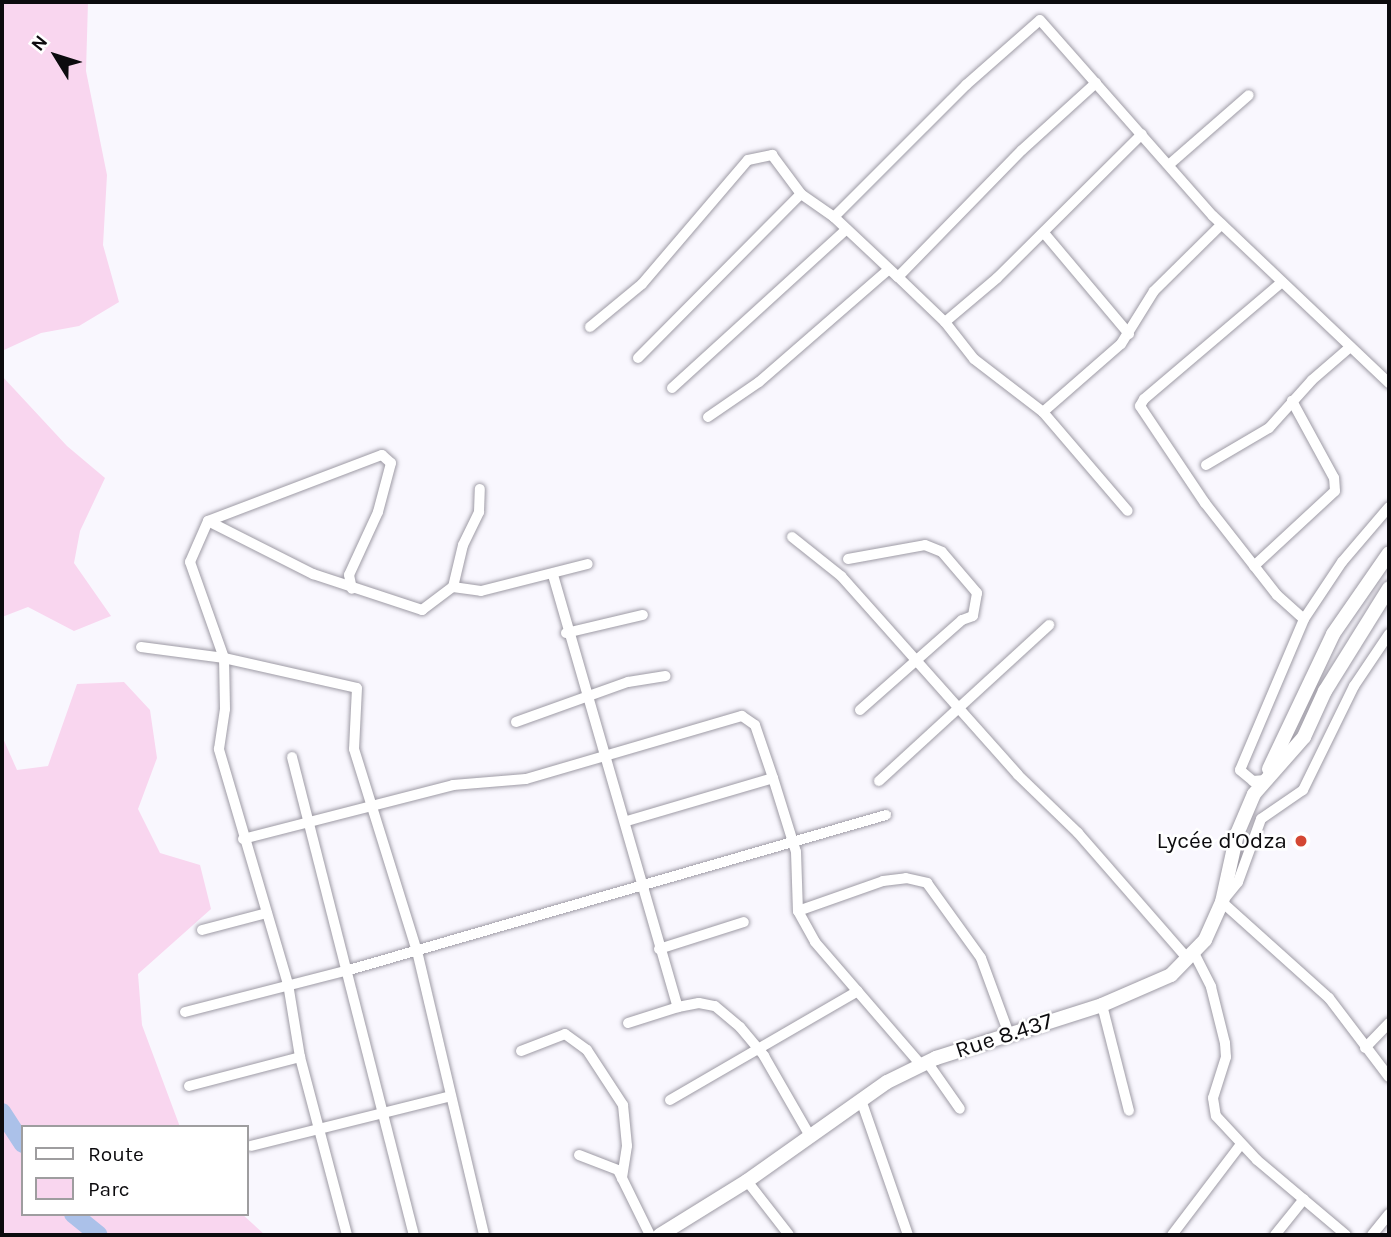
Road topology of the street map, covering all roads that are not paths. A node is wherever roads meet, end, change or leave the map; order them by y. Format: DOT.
graph roads {
  1 [pos="1096,83"];
  2 [pos="1249,95"];
  3 [pos="1142,134"];
  4 [pos="1171,163"];
  5 [pos="801,194"];
  6 [pos="834,217"];
  7 [pos="1222,224"];
  8 [pos="847,229"];
  9 [pos="1044,233"];
  10 [pos="889,269"];
  11 [pos="898,277"];
  12 [pos="1282,282"];
  13 [pos="945,322"];
  14 [pos="590,327"];
  15 [pos="1129,334"];
  16 [pos="1349,348"];
  17 [pos="638,358"];
  18 [pos="1389,383"];
  19 [pos="671,388"];
  20 [pos="1292,401"];
  21 [pos="1043,412"];
  22 [pos="708,417"];
  23 [pos="1206,466"];
  24 [pos="480,489"];
  25 [pos="1389,507"];
  26 [pos="1128,512"];
  27 [pos="208,521"];
  28 [pos="792,537"];
  29 [pos="1389,553"];
  30 [pos="848,559"];
  31 [pos="588,564"];
  32 [pos="1254,566"];
  33 [pos="553,575"];
  34 [pos="453,587"];
  35 [pos="352,589"];
  36 [pos="1389,589"];
  37 [pos="643,615"];
  38 [pos="1304,619"];
  39 [pos="1049,625"];
  40 [pos="566,634"];
  41 [pos="1388,641"];
  42 [pos="142,647"];
  43 [pos="224,658"];
  44 [pos="919,663"];
  45 [pos="666,676"];
  46 [pos="587,696"];
  47 [pos="958,706"];
  48 [pos="860,710"];
  49 [pos="516,722"];
  50 [pos="608,756"];
  51 [pos="292,757"];
  52 [pos="773,778"];
  53 [pos="1265,780"];
  54 [pos="879,781"];
  55 [pos="372,806"];
  56 [pos="886,815"];
  57 [pos="627,821"];
  58 [pos="307,822"];
  59 [pos="243,839"];
  60 [pos="793,840"];
  61 [pos="642,885"];
  62 [pos="1222,902"];
  63 [pos="798,911"];
  64 [pos="267,913"];
  65 [pos="744,922"];
  66 [pos="202,930"];
  67 [pos="659,949"];
  68 [pos="417,951"];
  69 [pos="1191,956"];
  70 [pos="349,970"];
  71 [pos="288,984"];
  72 [pos="858,991"];
  73 [pos="1102,1005"];
  74 [pos="678,1007"];
  75 [pos="185,1012"];
  76 [pos="628,1023"];
  77 [pos="1389,1023"];
  78 [pos="1009,1034"];
  79 [pos="1365,1048"];
  80 [pos="759,1050"];
  81 [pos="521,1051"];
  82 [pos="300,1057"];
  83 [pos="924,1064"];
  84 [pos="1389,1077"];
  85 [pos="188,1086"];
  86 [pos="449,1097"];
  87 [pos="670,1100"];
  88 [pos="861,1100"];
  89 [pos="960,1109"];
  90 [pos="1129,1111"];
  91 [pos="385,1115"];
  92 [pos="319,1132"];
  93 [pos="810,1136"];
  94 [pos="1241,1144"];
  95 [pos="251,1146"];
  96 [pos="579,1155"];
  97 [pos="622,1179"];
  98 [pos="747,1181"];
  99 [pos="1304,1199"];
  100 [pos="1389,1214"];
  101 [pos="347,1235"];
  102 [pos="414,1235"];
  103 [pos="484,1235"];
  104 [pos="650,1235"];
  105 [pos="660,1235"];
  106 [pos="789,1235"];
  107 [pos="908,1235"];
  108 [pos="1172,1235"];
  109 [pos="1275,1235"];
  110 [pos="1346,1235"];
  111 [pos="1372,1235"];
  1 -- 3 [label="street"];
  1 -- 6 [label="street"];
  1 -- 11 [label="street"];
  2 -- 4 [label="street"];
  3 -- 4 [label="street"];
  3 -- 9 [label="street"];
  4 -- 7 [label="street"];
  5 -- 6 [label="street"];
  5 -- 14 [label="street"];
  5 -- 17 [label="street"];
  6 -- 8 [label="street"];
  7 -- 12 [label="street"];
  7 -- 15 [label="street"];
  8 -- 10 [label="street"];
  8 -- 19 [label="street"];
  9 -- 13 [label="street"];
  9 -- 15 [label="street"];
  10 -- 11 [label="street"];
  10 -- 22 [label="street"];
  11 -- 13 [label="street"];
  12 -- 16 [label="street"];
  12 -- 32 [label="street"];
  13 -- 21 [label="street"];
  15 -- 21 [label="street"];
  16 -- 18 [label="street"];
  16 -- 20 [label="street"];
  20 -- 23 [label="street"];
  20 -- 32 [label="street"];
  21 -- 26 [label="street"];
  24 -- 34 [label="street"];
  25 -- 38 [label="street"];
  27 -- 35 [label="street"];
  27 -- 35 [label="street"];
  27 -- 43 [label="street"];
  28 -- 44 [label="street"];
  29 -- 53 [label="main road, Rue 8.437"];
  30 -- 44 [label="street"];
  31 -- 33 [label="street"];
  32 -- 38 [label="street"];
  33 -- 34 [label="street"];
  33 -- 40 [label="street"];
  34 -- 35 [label="street"];
  36 -- 53 [label="main road, Rue 8.437"];
  37 -- 40 [label="street"];
  38 -- 53 [label="street"];
  39 -- 47 [label="street"];
  40 -- 46 [label="street"];
  41 -- 62 [label="street"];
  42 -- 43 [label="street"];
  43 -- 55 [label="street"];
  43 -- 59 [label="street"];
  44 -- 47 [label="street"];
  44 -- 48 [label="street"];
  45 -- 46 [label="street"];
  46 -- 49 [label="street"];
  46 -- 50 [label="street"];
  47 -- 54 [label="street"];
  47 -- 69 [label="street"];
  50 -- 52 [label="street"];
  50 -- 55 [label="street"];
  50 -- 57 [label="street"];
  51 -- 58 [label="street"];
  52 -- 57 [label="street"];
  52 -- 60 [label="street"];
  53 -- 62 [label="main road, Rue 8.437"];
  55 -- 58 [label="street"];
  55 -- 68 [label="street"];
  56 -- 60 [label="street"];
  57 -- 61 [label="street"];
  58 -- 59 [label="street"];
  58 -- 70 [label="street"];
  59 -- 64 [label="street"];
  60 -- 61 [label="street"];
  60 -- 63 [label="street"];
  61 -- 67 [label="street"];
  61 -- 68 [label="street"];
  62 -- 69 [label="main road, Rue 8.437"];
  62 -- 79 [label="street"];
  63 -- 72 [label="street"];
  63 -- 78 [label="street"];
  64 -- 66 [label="street"];
  64 -- 71 [label="street"];
  65 -- 67 [label="street"];
  67 -- 74 [label="street"];
  68 -- 70 [label="street"];
  68 -- 86 [label="street"];
  69 -- 73 [label="main road, Rue 8.437"];
  69 -- 94 [label="street"];
  70 -- 71 [label="street"];
  70 -- 91 [label="street"];
  71 -- 75 [label="street"];
  71 -- 82 [label="street"];
  72 -- 80 [label="street"];
  72 -- 83 [label="street"];
  73 -- 78 [label="main road, Rue 8.437"];
  73 -- 90 [label="street"];
  74 -- 76 [label="street"];
  74 -- 80 [label="street"];
  77 -- 79 [label="street"];
  78 -- 83 [label="main road, Rue 8.437"];
  79 -- 84 [label="street"];
  80 -- 87 [label="street"];
  80 -- 93 [label="street"];
  81 -- 97 [label="street"];
  82 -- 85 [label="street"];
  82 -- 92 [label="street"];
  83 -- 88 [label="main road, Rue 8.437"];
  83 -- 89 [label="street"];
  86 -- 91 [label="street"];
  86 -- 103 [label="street"];
  88 -- 93 [label="main road, Rue 8.437"];
  88 -- 107 [label="street"];
  91 -- 92 [label="street"];
  91 -- 102 [label="street"];
  92 -- 95 [label="street"];
  92 -- 101 [label="street"];
  93 -- 98 [label="main road, Rue 8.437"];
  94 -- 99 [label="street"];
  94 -- 108 [label="street"];
  96 -- 97 [label="street"];
  97 -- 104 [label="street"];
  98 -- 105 [label="main road, Rue 8.437"];
  98 -- 106 [label="street"];
  99 -- 109 [label="street"];
  99 -- 110 [label="street"];
  100 -- 111 [label="street"];
}
